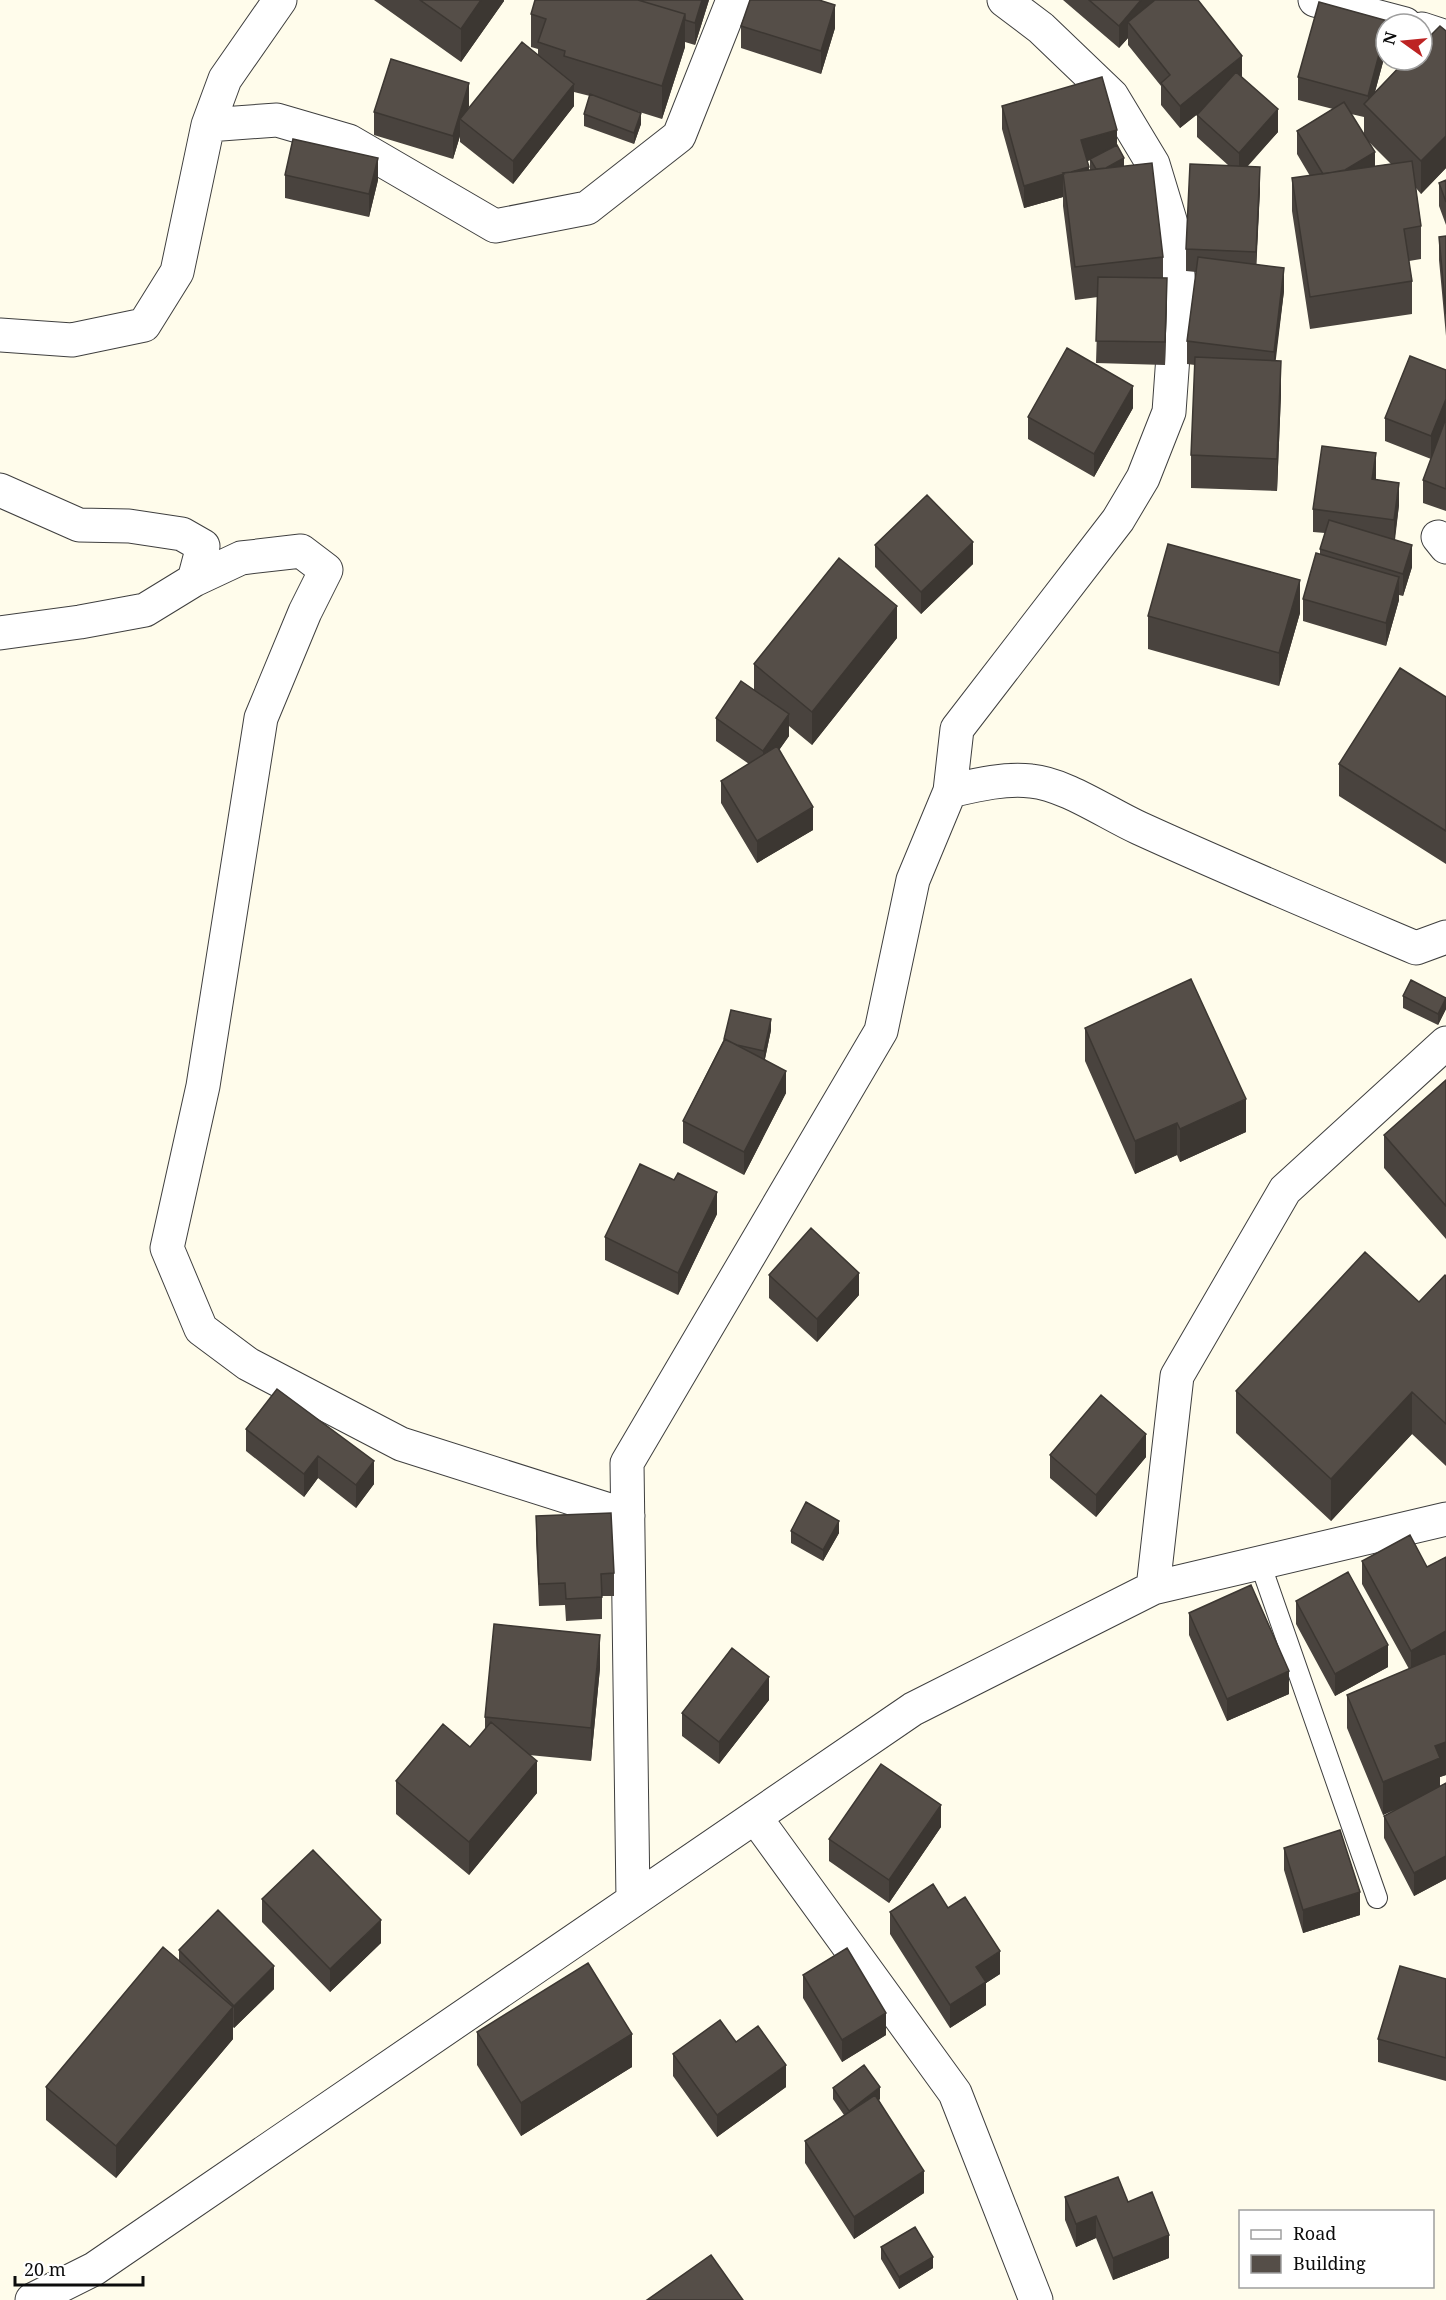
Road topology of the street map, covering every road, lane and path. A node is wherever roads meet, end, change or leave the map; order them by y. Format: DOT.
graph roads {
  1 [pos="280,0"];
  2 [pos="733,0"];
  3 [pos="1004,0"];
  4 [pos="1316,0"];
  5 [pos="1374,16"];
  6 [pos="208,125"];
  7 [pos="0,335"];
  8 [pos="0,490"];
  9 [pos="194,580"];
  10 [pos="0,633"];
  11 [pos="950,791"];
  12 [pos="1446,937"];
  13 [pos="1446,1043"];
  14 [pos="628,1516"];
  15 [pos="1446,1519"];
  16 [pos="1260,1563"];
  17 [pos="1154,1588"];
  18 [pos="755,1817"];
  19 [pos="1377,1898"];
  20 [pos="633,1900"];
  21 [pos="32,2300"];
  22 [pos="1036,2300"];
  1 -- 6 [label="street"];
  2 -- 6 [label="street"];
  3 -- 11 [label="street"];
  4 -- 5 [label="street"];
  6 -- 7 [label="street"];
  8 -- 9 [label="street"];
  9 -- 10 [label="street"];
  9 -- 14 [label="street"];
  11 -- 12 [label="street"];
  11 -- 14 [label="street"];
  13 -- 17 [label="street"];
  14 -- 20 [label="street"];
  15 -- 16 [label="street"];
  16 -- 17 [label="street"];
  16 -- 19 [label="lane"];
  17 -- 18 [label="street"];
  18 -- 20 [label="street"];
  18 -- 22 [label="street"];
  20 -- 21 [label="street"];
}
